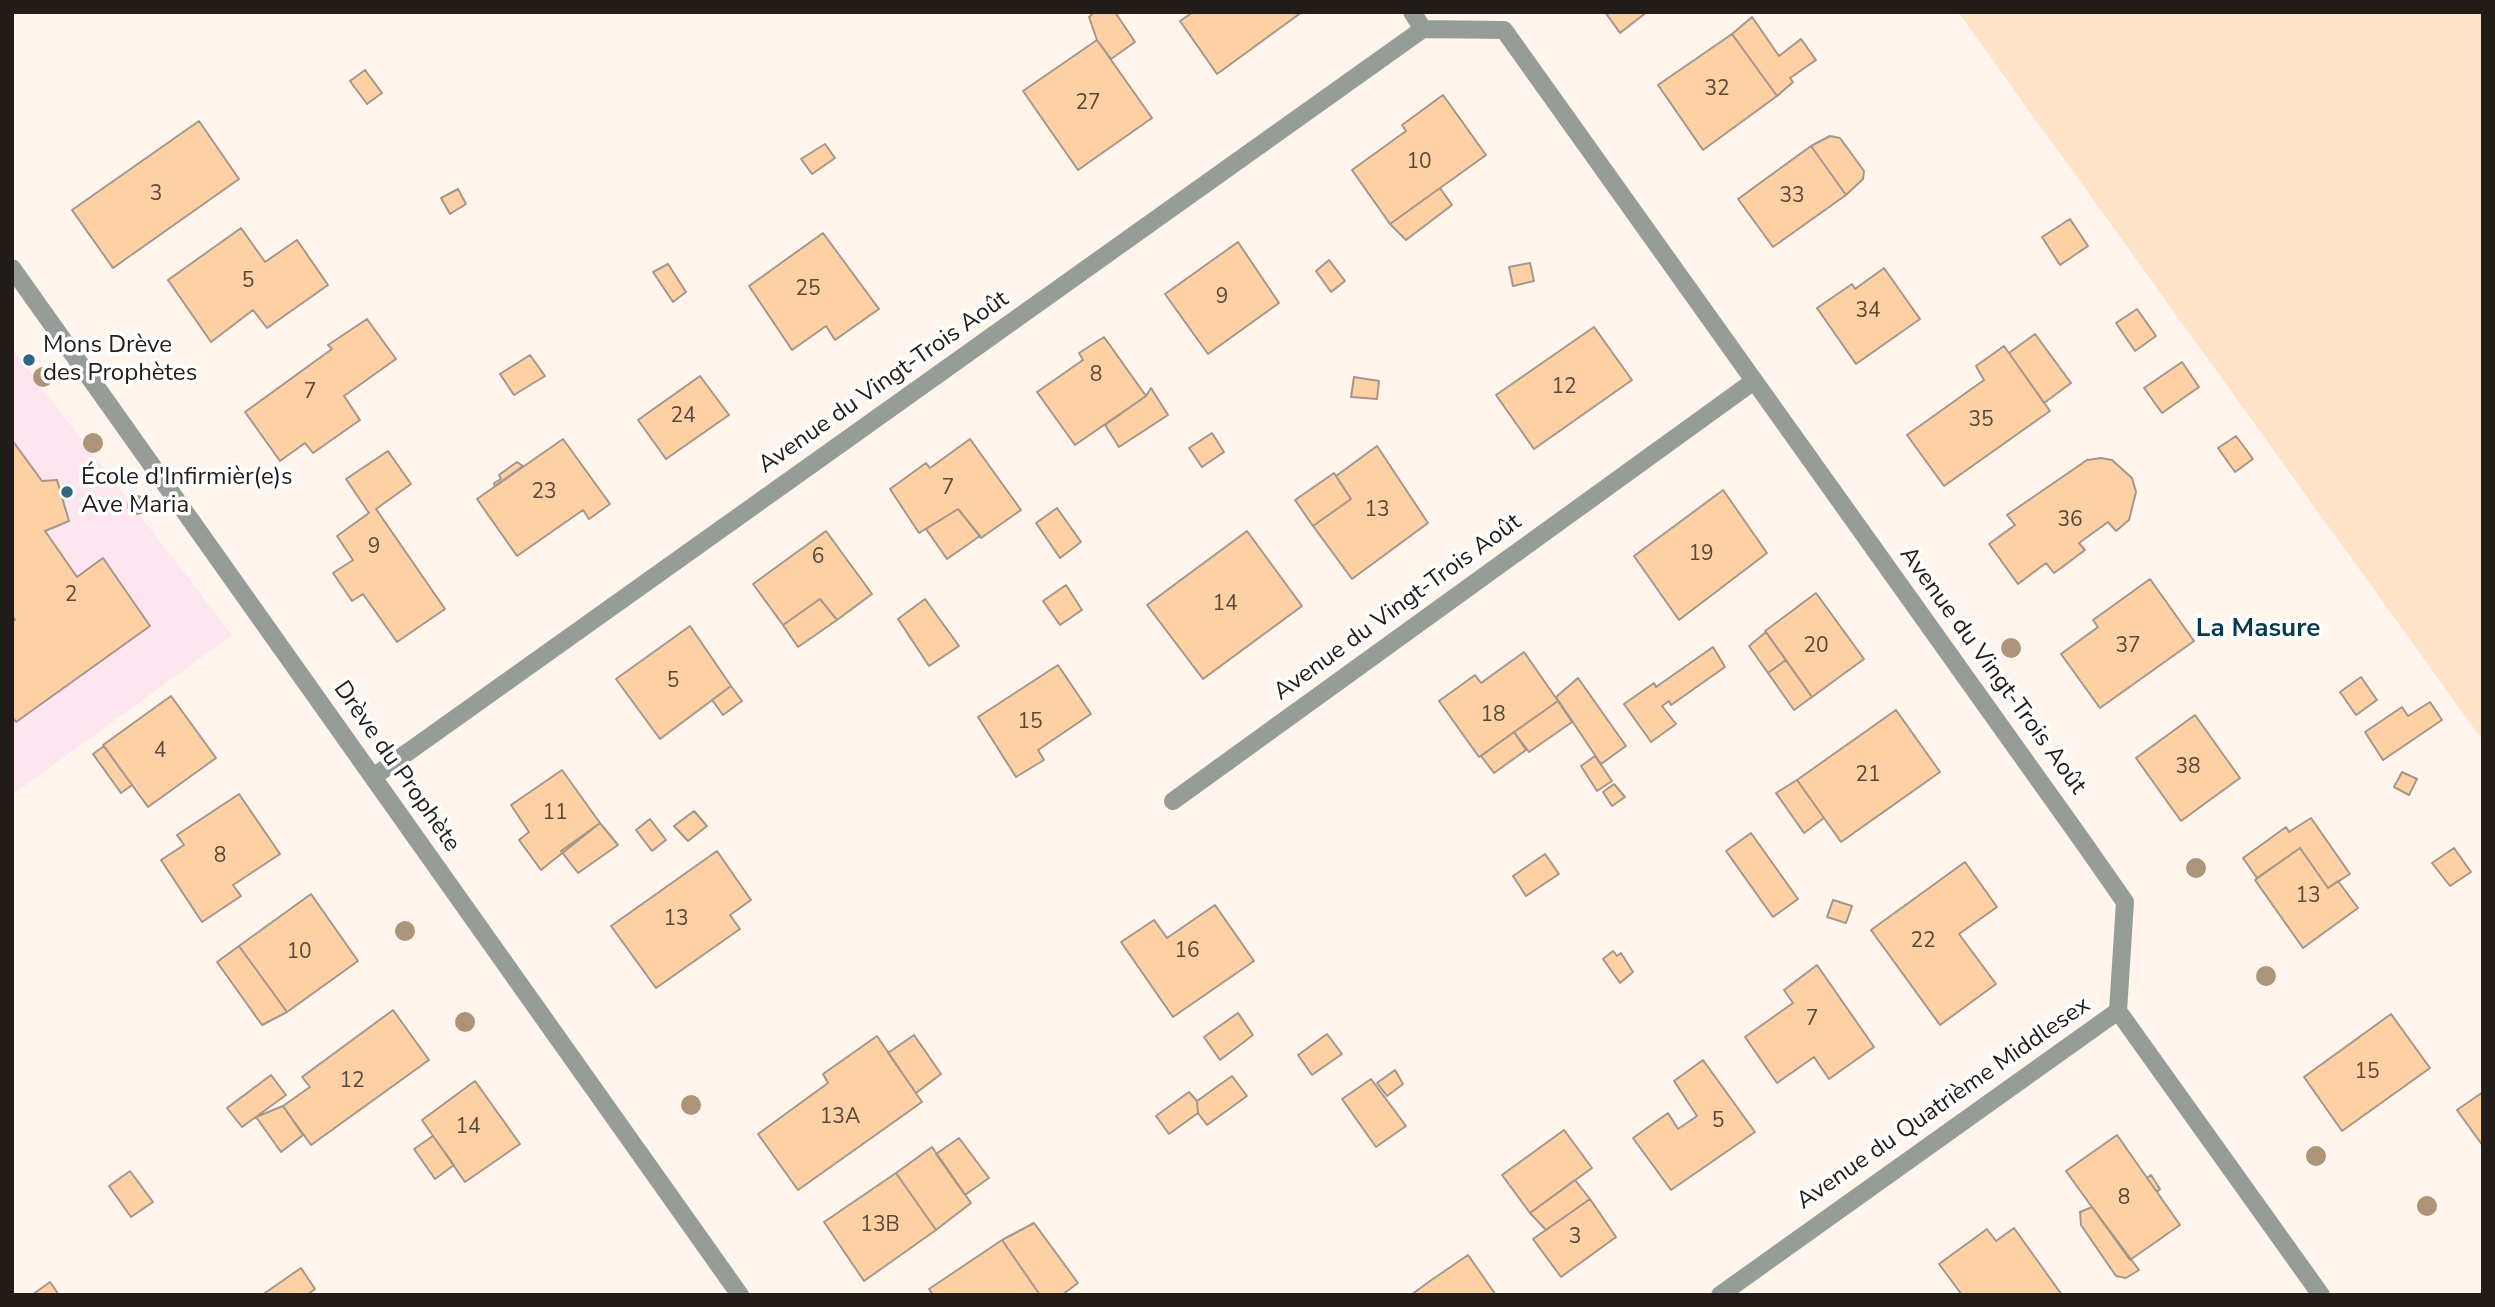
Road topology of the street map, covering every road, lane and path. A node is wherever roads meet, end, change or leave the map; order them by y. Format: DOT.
graph roads {
  1 [pos="1412,12"];
  2 [pos="1423,29"];
  3 [pos="12,268"];
  4 [pos="1754,381"];
  5 [pos="373,777"];
  6 [pos="1173,801"];
  7 [pos="2118,1011"];
  8 [pos="740,1295"];
  9 [pos="1720,1295"];
  10 [pos="2321,1295"];
  1 -- 2 [label="street"];
  2 -- 4 [label="street, Avenue du Vingt-Trois Août"];
  2 -- 5 [label="street, Avenue du Vingt-Trois Août"];
  3 -- 5 [label="street, Drève du Prophète"];
  4 -- 6 [label="street, Avenue du Vingt-Trois Août"];
  4 -- 7 [label="street, Avenue du Vingt-Trois Août"];
  5 -- 8 [label="street, Drève du Prophète"];
  7 -- 9 [label="street, Avenue du Quatrième Middlesex"];
  7 -- 10 [label="street, Avenue du Quatrième Middlesex"];
}
